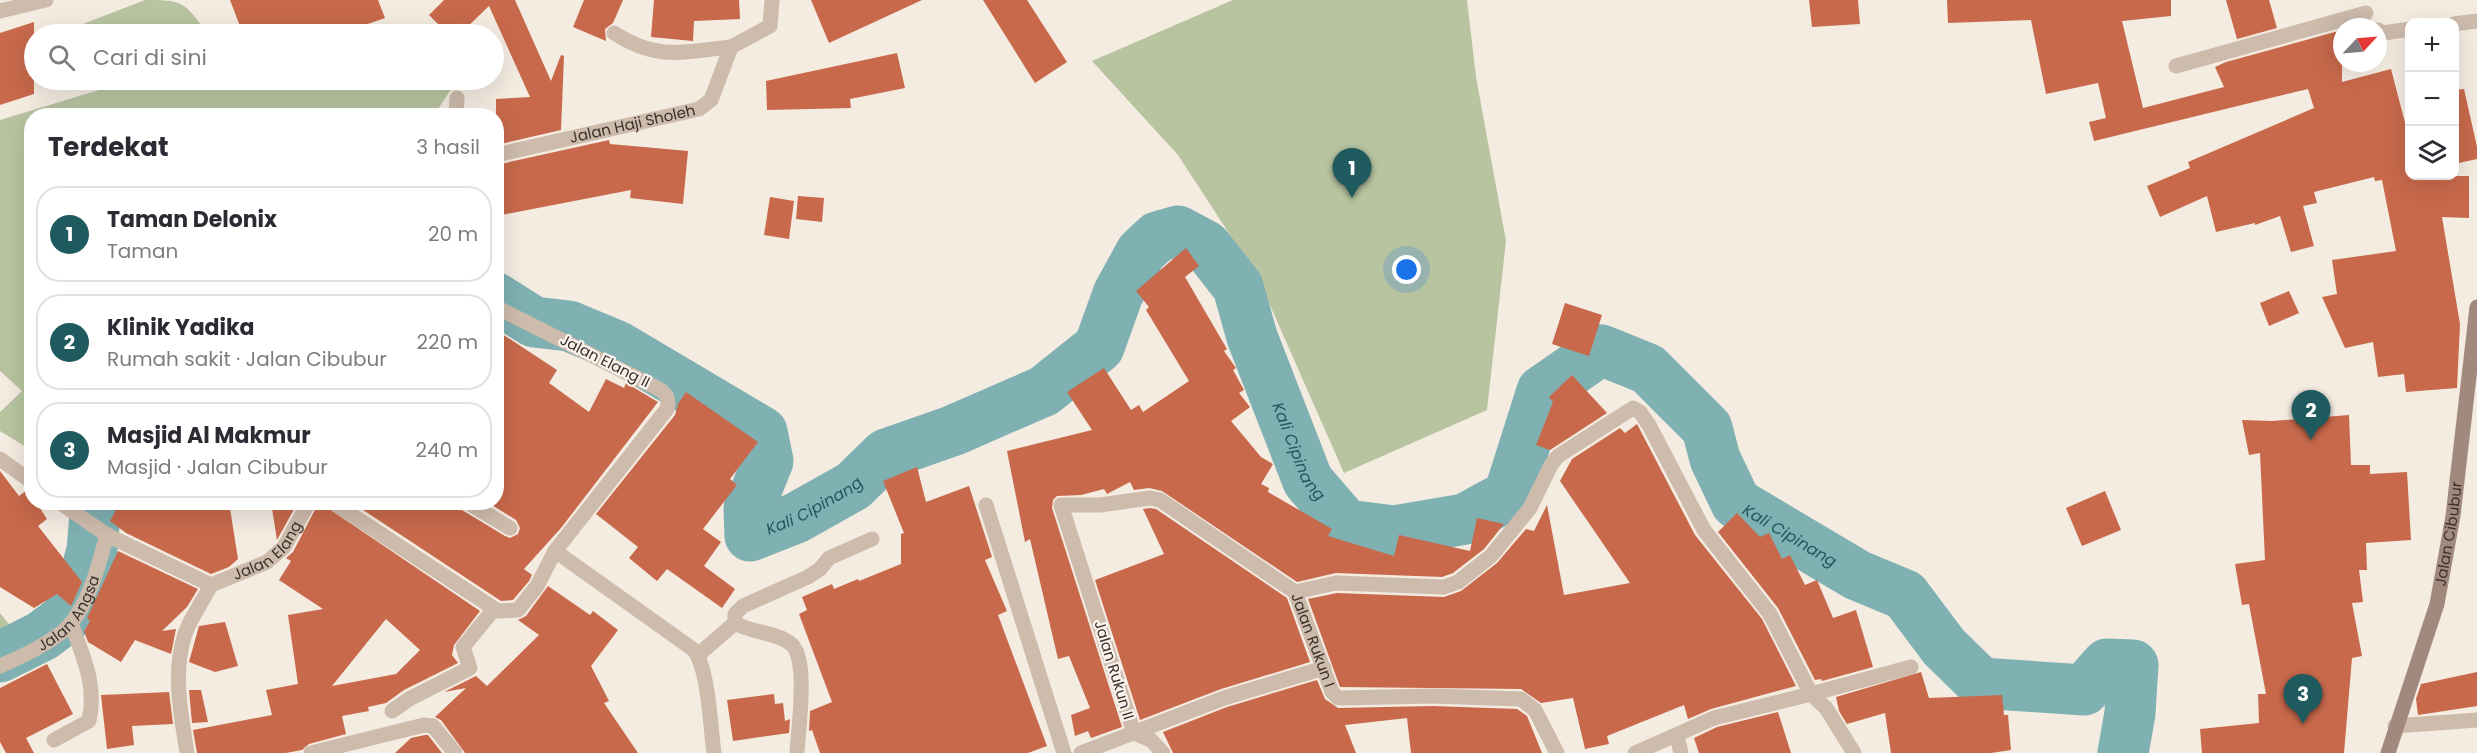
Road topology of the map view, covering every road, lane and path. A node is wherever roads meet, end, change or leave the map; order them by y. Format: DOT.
graph roads {
  1 [pos="45,0"];
  2 [pos="772,0"];
  3 [pos="0,11"];
  4 [pos="2368,13"];
  5 [pos="2477,21"];
  6 [pos="2459,23"];
  7 [pos="2405,30"];
  8 [pos="614,33"];
  9 [pos="2387,33"];
  10 [pos="730,47"];
  11 [pos="2176,66"];
  12 [pos="457,98"];
  13 [pos="456,108"];
  14 [pos="504,154"];
  15 [pos="2477,307"];
  16 [pos="504,311"];
  17 [pos="0,459"];
  18 [pos="24,476"];
  19 [pos="986,505"];
  20 [pos="70,510"];
  21 [pos="305,510"];
  22 [pos="344,510"];
  23 [pos="480,510"];
  24 [pos="510,528"];
  25 [pos="105,533"];
  26 [pos="872,539"];
  27 [pos="555,550"];
  28 [pos="1084,572"];
  29 [pos="211,585"];
  30 [pos="1295,592"];
  31 [pos="494,609"];
  32 [pos="71,623"];
  33 [pos="735,623"];
  34 [pos="698,655"];
  35 [pos="0,666"];
  36 [pos="1911,667"];
  37 [pos="1324,668"];
  38 [pos="1811,694"];
  39 [pos="392,711"];
  40 [pos="2477,720"];
  41 [pos="2395,726"];
  42 [pos="1134,733"];
  43 [pos="1677,735"];
  44 [pos="54,740"];
  45 [pos="188,753"];
  46 [pos="311,753"];
  47 [pos="455,753"];
  48 [pos="714,753"];
  49 [pos="797,753"];
  50 [pos="1064,753"];
  51 [pos="1081,753"];
  52 [pos="1163,753"];
  53 [pos="1557,753"];
  54 [pos="1635,753"];
  55 [pos="1681,753"];
  56 [pos="1854,753"];
  57 [pos="2388,753"];
  1 -- 3 [label="street"];
  2 -- 10 [label="street"];
  4 -- 11 [label="street"];
  5 -- 6 [label="street"];
  7 -- 9 [label="street"];
  8 -- 10 [label="street"];
  10 -- 14 [label="street, Jalan Haji Sholeh"];
  12 -- 13 [label="street"];
  15 -- 41 [label="street, Jalan Cibubur"];
  16 -- 27 [label="street, Jalan Elang II"];
  17 -- 18 [label="street"];
  19 -- 50 [label="street"];
  20 -- 25 [label="street"];
  21 -- 29 [label="street, Jalan Elang"];
  22 -- 31 [label="street"];
  23 -- 24 [label="street"];
  25 -- 29 [label="street"];
  25 -- 32 [label="street, Jalan Angsa"];
  26 -- 33 [label="street"];
  27 -- 31 [label="street, Jalan Elang II"];
  27 -- 34 [label="street"];
  28 -- 30 [label="street, Jalan Rukun I"];
  28 -- 42 [label="street, Jalan Rukun II"];
  29 -- 45 [label="street"];
  30 -- 37 [label="street, Jalan Rukun I"];
  30 -- 38 [label="street"];
  31 -- 39 [label="street"];
  32 -- 35 [label="street, Jalan Angsa"];
  32 -- 44 [label="street"];
  33 -- 34 [label="street"];
  33 -- 49 [label="street"];
  34 -- 48 [label="street"];
  36 -- 38 [label="street"];
  37 -- 42 [label="street"];
  37 -- 53 [label="street, Jalan Rukun I"];
  38 -- 43 [label="street"];
  38 -- 56 [label="street"];
  40 -- 41 [label="street"];
  41 -- 57 [label="street, Jalan Cibubur"];
  42 -- 51 [label="street"];
  42 -- 52 [label="street, Jalan Rukun II"];
  43 -- 54 [label="street"];
  43 -- 55 [label="street"];
  46 -- 47 [label="street"];
}
